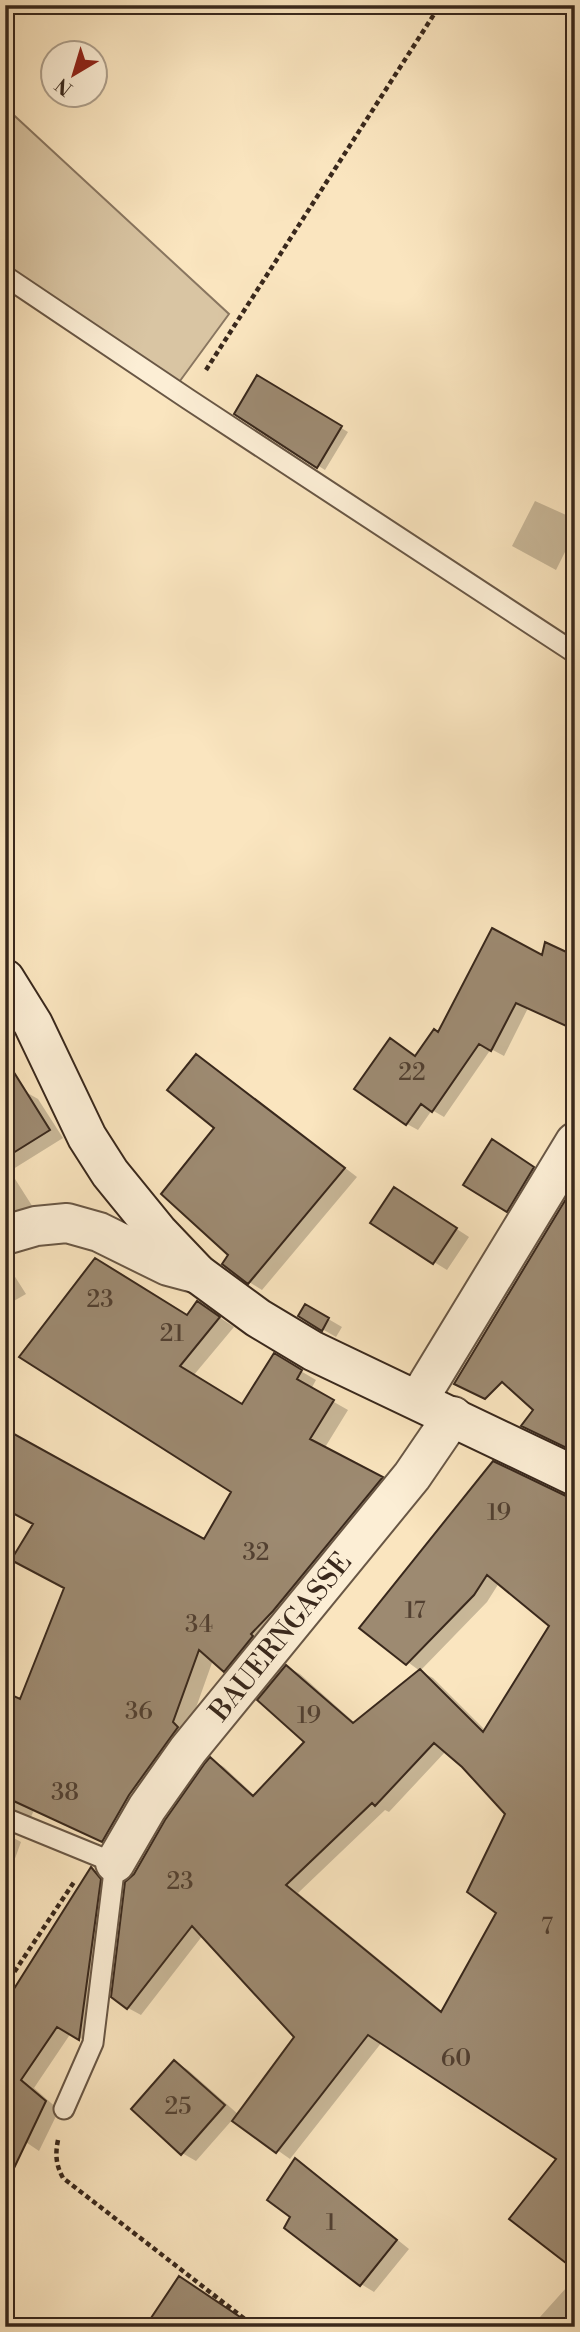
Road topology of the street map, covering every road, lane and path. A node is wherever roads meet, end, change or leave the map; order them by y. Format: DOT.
graph roads {
  1 [pos="440,5"];
  2 [pos="5,276"];
  3 [pos="188,399"];
  4 [pos="575,653"];
  5 [pos="5,979"];
  6 [pos="575,1142"];
  7 [pos="5,1235"];
  8 [pos="198,1274"];
  9 [pos="418,1400"];
  10 [pos="453,1416"];
  11 [pos="575,1476"];
  12 [pos="5,1818"];
  13 [pos="104,1859"];
  14 [pos="5,1986"];
  15 [pos="64,2109"];
  16 [pos="255,2327"];
  1 -- 3 [label="path"];
  2 -- 3 [label="lane"];
  3 -- 4 [label="lane"];
  5 -- 8 [label="street"];
  6 -- 9 [label="street"];
  7 -- 8 [label="street"];
  8 -- 9 [label="street"];
  9 -- 10 [label="street"];
  10 -- 11 [label="street"];
  10 -- 13 [label="street, BAUERNGASSE"];
  12 -- 13 [label="lane"];
  13 -- 14 [label="path"];
  13 -- 15 [label="lane, BAUERNGASSE"];
  15 -- 16 [label="path"];
}
